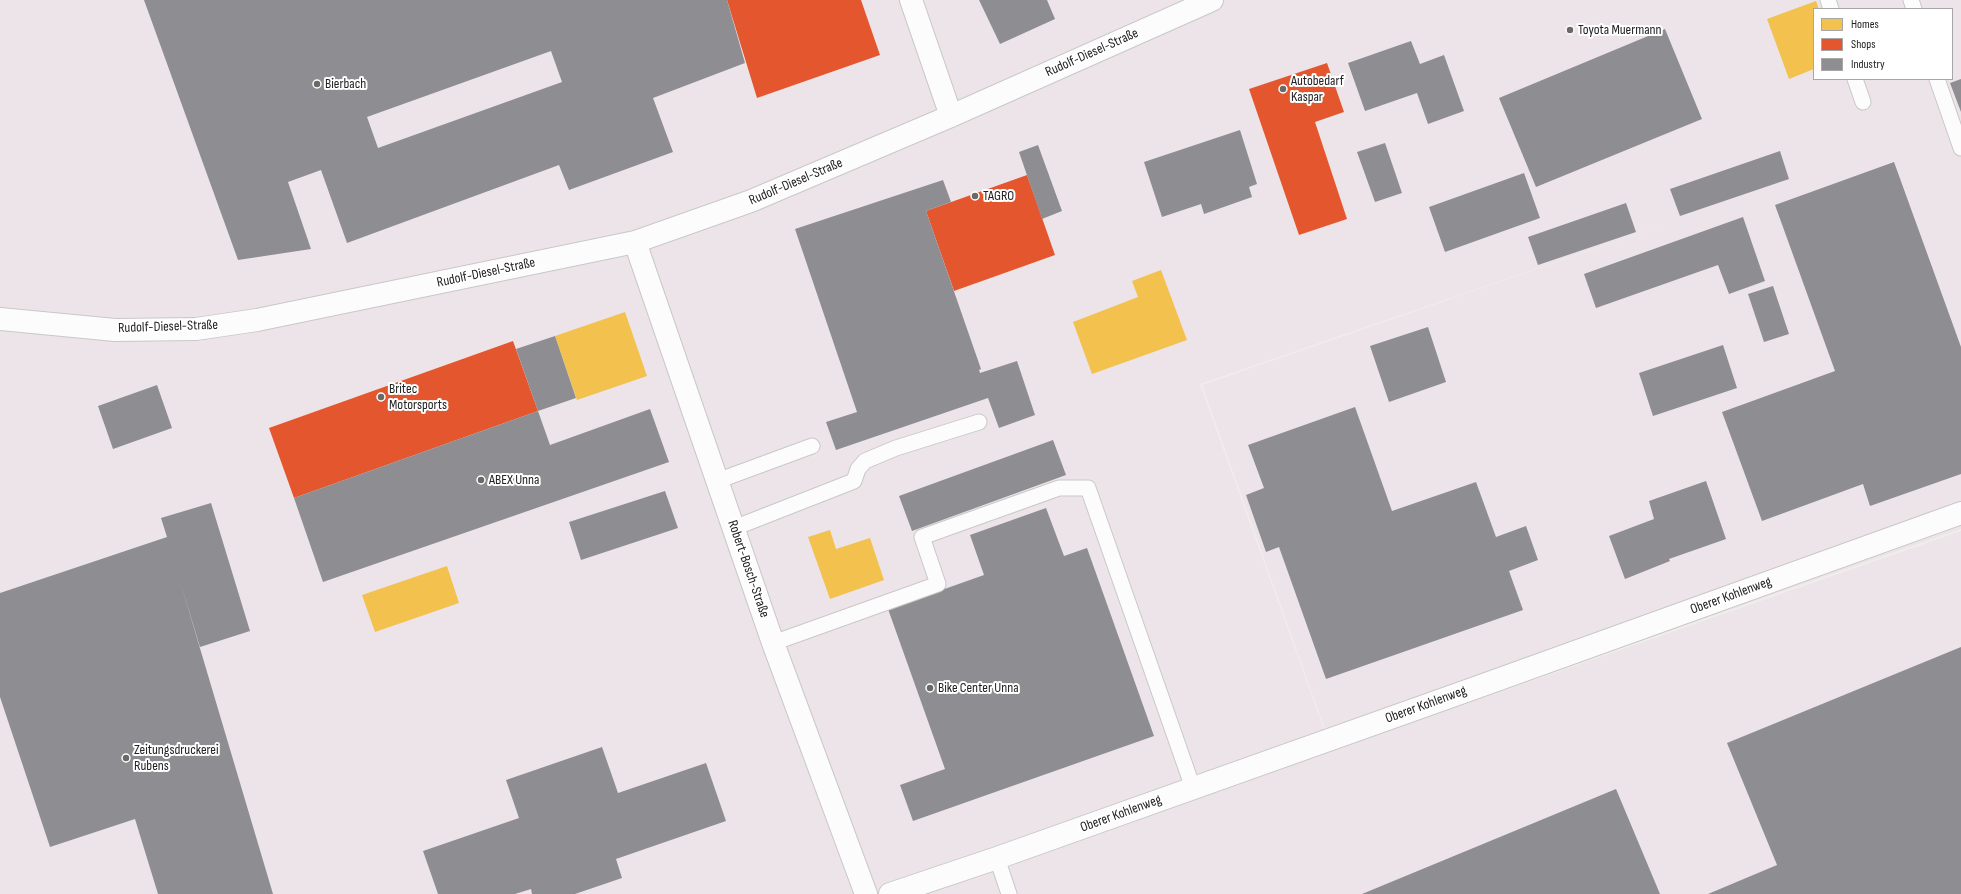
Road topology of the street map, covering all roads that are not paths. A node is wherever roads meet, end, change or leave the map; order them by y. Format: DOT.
graph roads {
  1 [pos="911,0"];
  2 [pos="1212,0"];
  3 [pos="1855,80"];
  4 [pos="1937,80"];
  5 [pos="1863,102"];
  6 [pos="951,116"];
  7 [pos="1961,148"];
  8 [pos="635,242"];
  9 [pos="0,319"];
  10 [pos="978,422"];
  11 [pos="812,446"];
  12 [pos="717,481"];
  13 [pos="1961,513"];
  14 [pos="734,528"];
  15 [pos="773,643"];
  16 [pos="1193,788"];
  17 [pos="996,858"];
  18 [pos="866,894"];
  19 [pos="890,894"];
  20 [pos="1009,894"];
  1 -- 6 [label="street"];
  2 -- 6 [label="street, Rudolf-Diesel-Straße"];
  3 -- 5 [label="lane"];
  4 -- 7 [label="lane"];
  6 -- 8 [label="street, Rudolf-Diesel-Straße"];
  8 -- 9 [label="street, Rudolf-Diesel-Straße"];
  8 -- 12 [label="street, Robert-Bosch-Straße"];
  10 -- 14 [label="lane"];
  11 -- 12 [label="lane"];
  12 -- 14 [label="street, Robert-Bosch-Straße"];
  13 -- 16 [label="street, Oberer Kohlenweg"];
  14 -- 15 [label="street, Robert-Bosch-Straße"];
  15 -- 16 [label="lane"];
  15 -- 18 [label="street, Robert-Bosch-Straße"];
  16 -- 17 [label="street, Oberer Kohlenweg"];
  17 -- 19 [label="street, Oberer Kohlenweg"];
  17 -- 20 [label="lane"];
}
